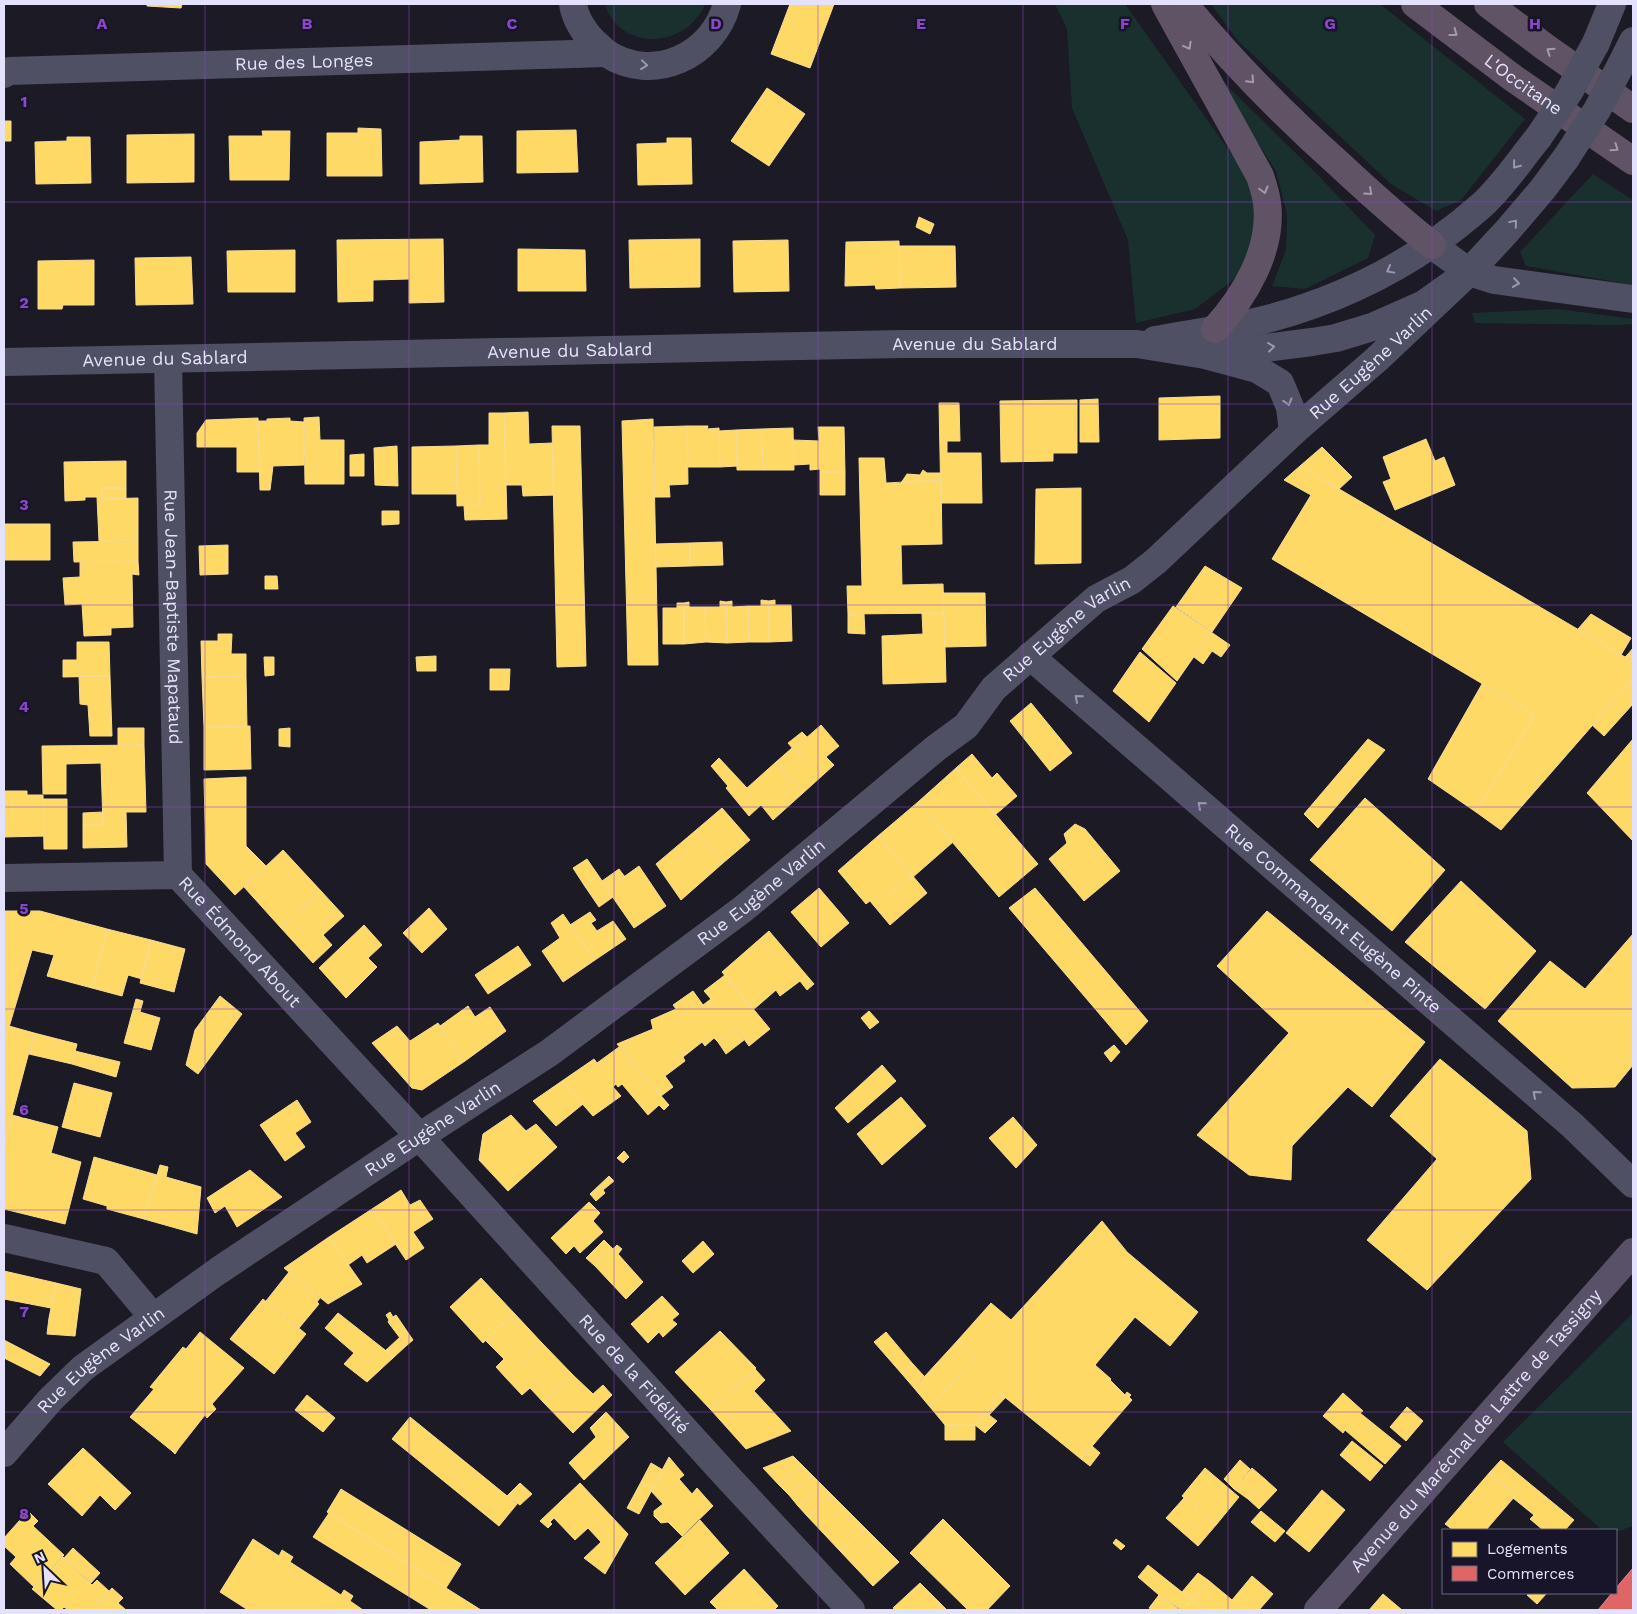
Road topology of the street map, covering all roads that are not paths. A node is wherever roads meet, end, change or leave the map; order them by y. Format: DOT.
graph roads {
  1 [pos="573,4"];
  2 [pos="727,4"];
  3 [pos="1165,4"];
  4 [pos="1184,4"];
  5 [pos="1415,4"];
  6 [pos="1488,4"];
  7 [pos="1612,4"];
  8 [pos="1628,52"];
  9 [pos="606,53"];
  10 [pos="4,74"];
  11 [pos="1633,110"];
  12 [pos="1633,161"];
  13 [pos="1432,245"];
  14 [pos="1469,272"];
  15 [pos="1633,299"];
  16 [pos="1215,329"];
  17 [pos="1137,344"];
  18 [pos="1205,355"];
  19 [pos="168,359"];
  20 [pos="4,362"];
  21 [pos="1293,432"];
  22 [pos="1030,656"];
  23 [pos="178,875"];
  24 [pos="4,878"];
  25 [pos="420,1137"];
  26 [pos="1633,1184"];
  27 [pos="4,1238"];
  28 [pos="1633,1252"];
  29 [pos="153,1317"];
  30 [pos="4,1453"];
  31 [pos="851,1610"];
  32 [pos="1318,1610"];
  1 -- 9 [label="street, Rue des Longes"];
  9 -- 2 [label="street, Rue des Longes, one-way"];
  3 -- 16 [label="highway, one-way"];
  4 -- 13 [label="highway, one-way"];
  5 -- 12 [label="highway, L'Occitane, one-way"];
  11 -- 6 [label="highway, one-way"];
  7 -- 13 [label="street, Avenue du Sablard, one-way, bridge"];
  14 -- 8 [label="street, Avenue du Sablard, one-way, bridge"];
  9 -- 10 [label="street, Rue des Longes"];
  13 -- 14 [label="street"];
  13 -- 16 [label="street, Avenue du Sablard, one-way"];
  14 -- 15 [label="street, one-way"];
  18 -- 14 [label="street, Avenue du Sablard, one-way"];
  14 -- 21 [label="street, Rue Eugène Varlin"];
  16 -- 17 [label="street, Avenue du Sablard"];
  17 -- 18 [label="street, Avenue du Sablard"];
  17 -- 19 [label="street, Avenue du Sablard"];
  18 -- 21 [label="street, Avenue du Sablard, one-way"];
  19 -- 20 [label="street, Avenue du Sablard"];
  19 -- 23 [label="street, Rue Jean-Baptiste Mapataud"];
  21 -- 22 [label="street, Rue Eugène Varlin"];
  22 -- 25 [label="street, Rue Eugène Varlin"];
  26 -- 22 [label="street, Rue Commandant Eugène Pinte, one-way"];
  23 -- 24 [label="street, Rue Édmond About"];
  23 -- 25 [label="street, Rue Édmond About"];
  25 -- 29 [label="street, Rue Eugène Varlin"];
  25 -- 31 [label="street, Rue de la Fidélité"];
  27 -- 29 [label="street"];
  28 -- 32 [label="main road, Avenue du Maréchal de Lattre de Tassigny"];
  29 -- 30 [label="street, Rue Eugène Varlin"];
}
